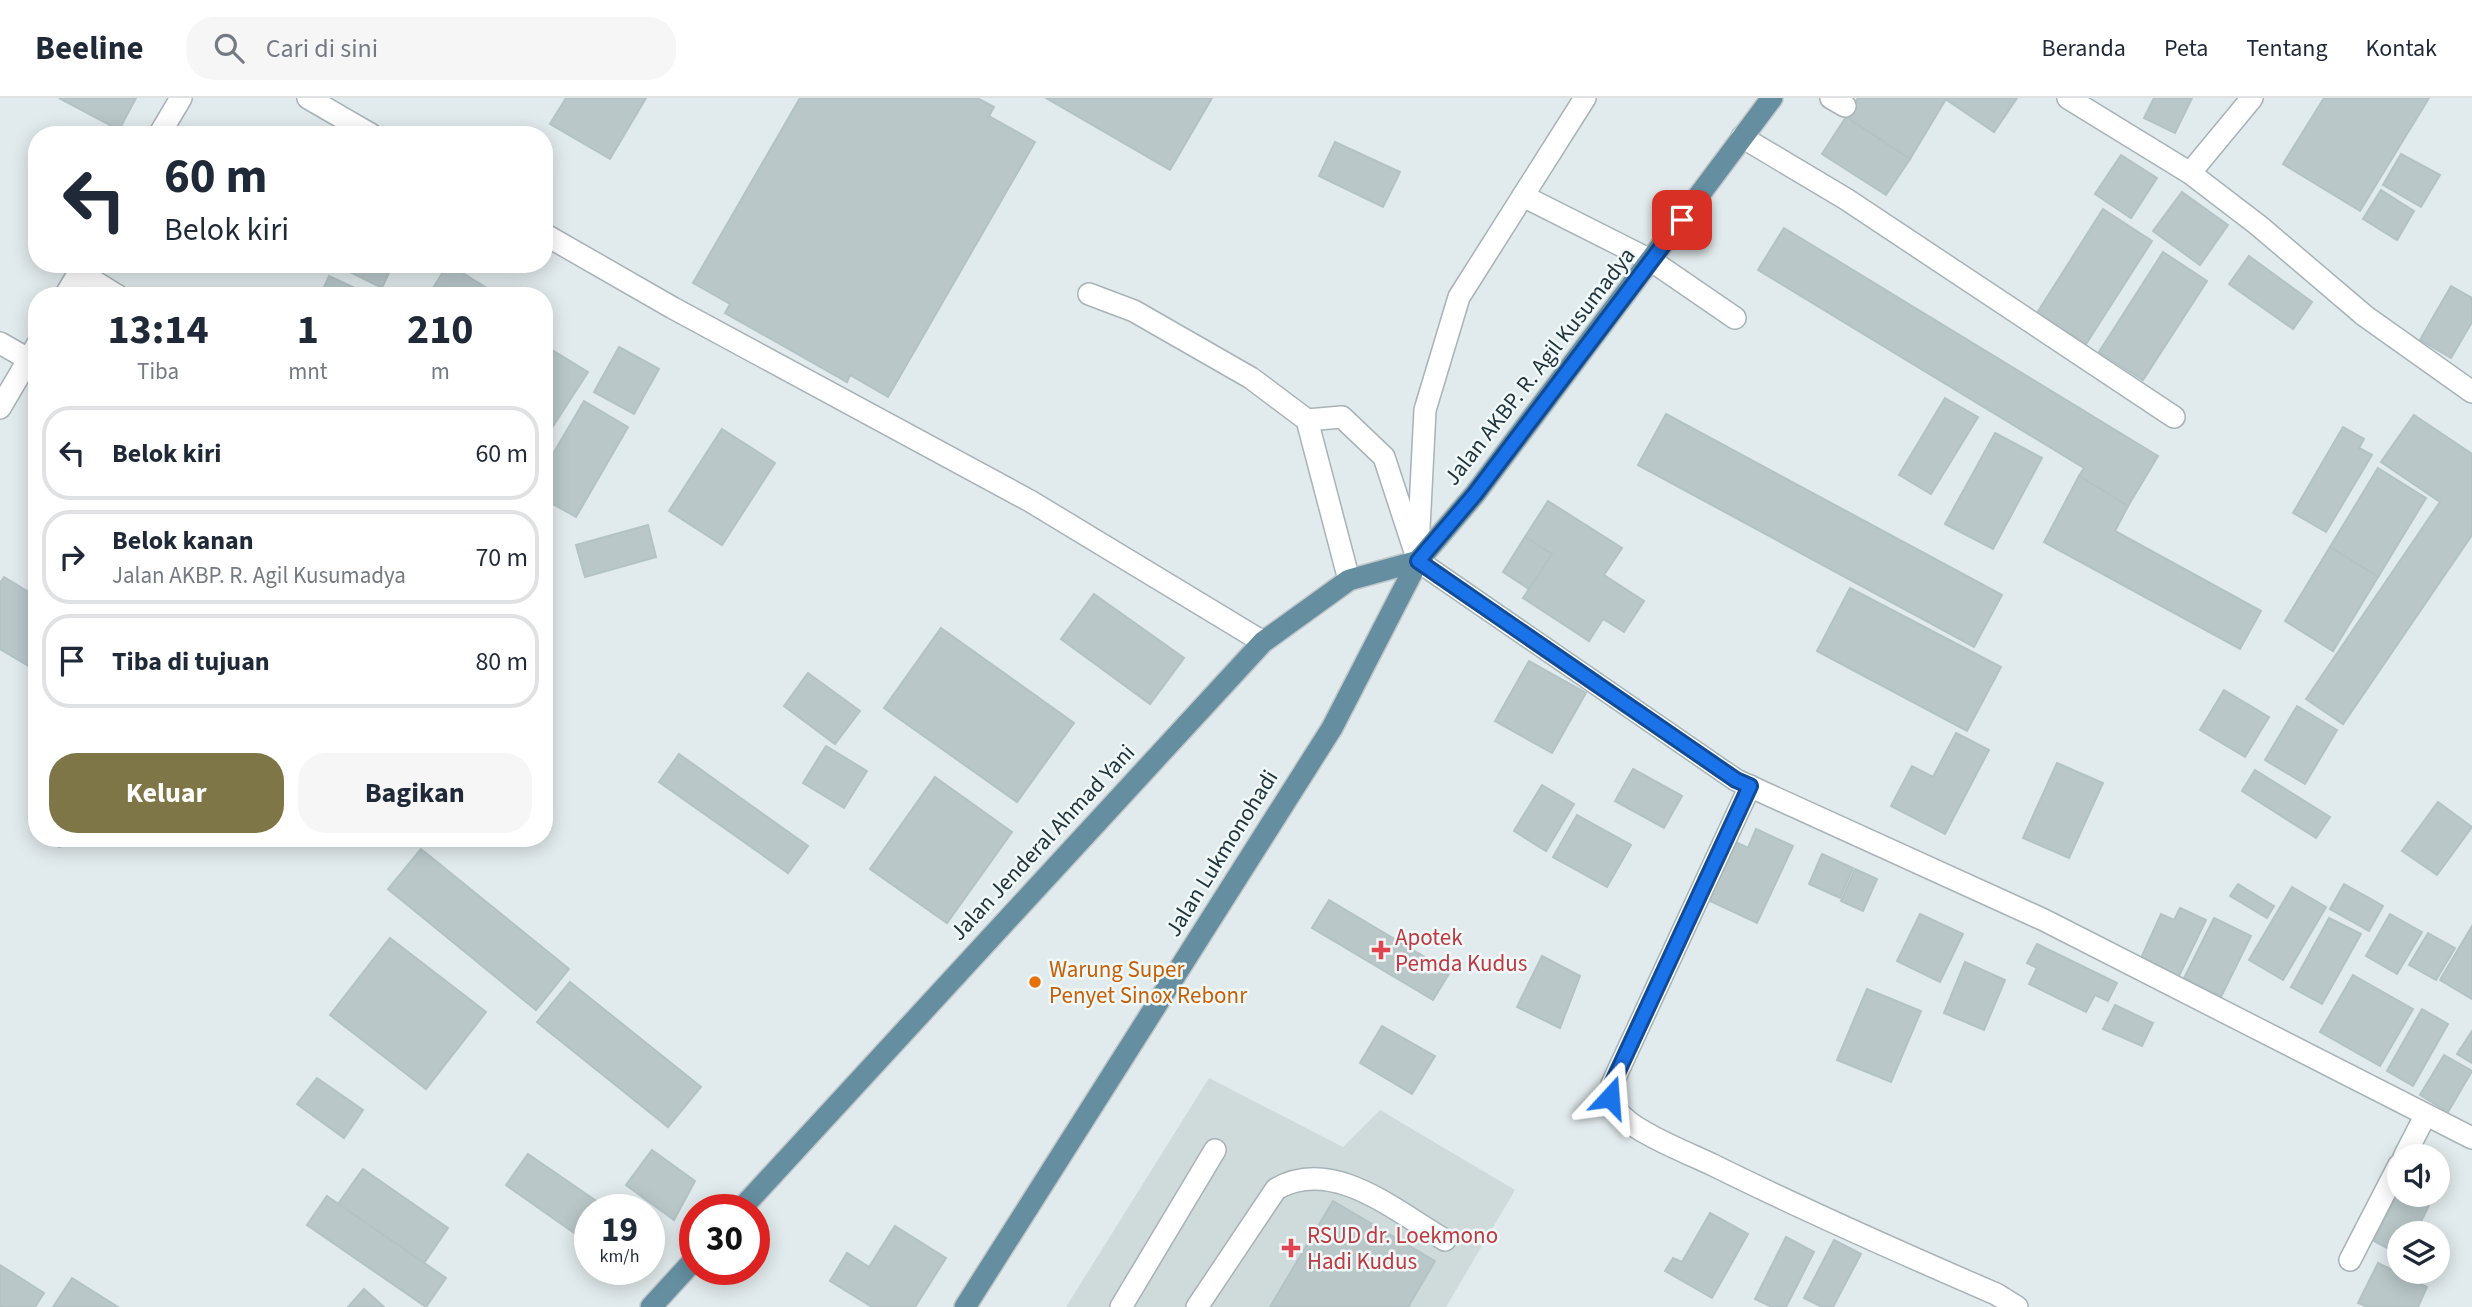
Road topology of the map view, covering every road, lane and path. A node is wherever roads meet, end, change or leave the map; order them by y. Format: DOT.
graph roads {
  1 [pos="181,98"];
  2 [pos="308,98"];
  3 [pos="1585,98"];
  4 [pos="1772,98"];
  5 [pos="2068,98"];
  6 [pos="2252,98"];
  7 [pos="164,126"];
  8 [pos="356,126"];
  9 [pos="1742,137"];
  10 [pos="2190,173"];
  11 [pos="1523,196"];
  12 [pos="553,239"];
  13 [pos="1652,261"];
  14 [pos="88,273"];
  15 [pos="106,287"];
  16 [pos="1089,293"];
  17 [pos="1735,318"];
  18 [pos="0,343"];
  19 [pos="28,351"];
  20 [pos="28,360"];
  21 [pos="2472,392"];
  22 [pos="0,408"];
  23 [pos="2174,417"];
  24 [pos="1307,420"];
  25 [pos="1418,561"];
  26 [pos="1349,580"];
  27 [pos="1263,642"];
  28 [pos="1750,786"];
  29 [pos="2425,1116"];
  30 [pos="2472,1138"];
  31 [pos="2411,1144"];
  32 [pos="1215,1150"];
  33 [pos="2387,1188"];
  34 [pos="755,1194"];
  35 [pos="1445,1240"];
  36 [pos="2350,1260"];
  37 [pos="679,1276"];
  38 [pos="651,1307"];
  39 [pos="965,1307"];
  40 [pos="1121,1307"];
  41 [pos="1197,1307"];
  42 [pos="2017,1307"];
  1 -- 7 [label="street"];
  2 -- 8 [label="street"];
  3 -- 11 [label="street"];
  4 -- 9 [label="main road, Jalan AKBP. R. Agil Kusumadya"];
  5 -- 10 [label="street"];
  6 -- 10 [label="street"];
  9 -- 13 [label="main road, Jalan AKBP. R. Agil Kusumadya"];
  9 -- 23 [label="street"];
  10 -- 21 [label="street"];
  11 -- 13 [label="street"];
  11 -- 25 [label="street"];
  12 -- 27 [label="street"];
  13 -- 17 [label="street"];
  13 -- 25 [label="main road, Jalan AKBP. R. Agil Kusumadya"];
  14 -- 15 [label="street"];
  16 -- 24 [label="street"];
  18 -- 19 [label="street"];
  20 -- 22 [label="street"];
  24 -- 25 [label="street"];
  24 -- 26 [label="street"];
  25 -- 26 [label="main road, Jalan Jenderal Ahmad Yani"];
  25 -- 28 [label="street"];
  25 -- 39 [label="main road, Jalan Lukmonohadi"];
  26 -- 27 [label="main road, Jalan Jenderal Ahmad Yani"];
  27 -- 34 [label="main road, Jalan Jenderal Ahmad Yani"];
  28 -- 29 [label="street"];
  28 -- 42 [label="street"];
  29 -- 30 [label="street"];
  29 -- 31 [label="street"];
  32 -- 40 [label="street"];
  33 -- 36 [label="street"];
  35 -- 41 [label="street"];
  37 -- 38 [label="main road"];
}
